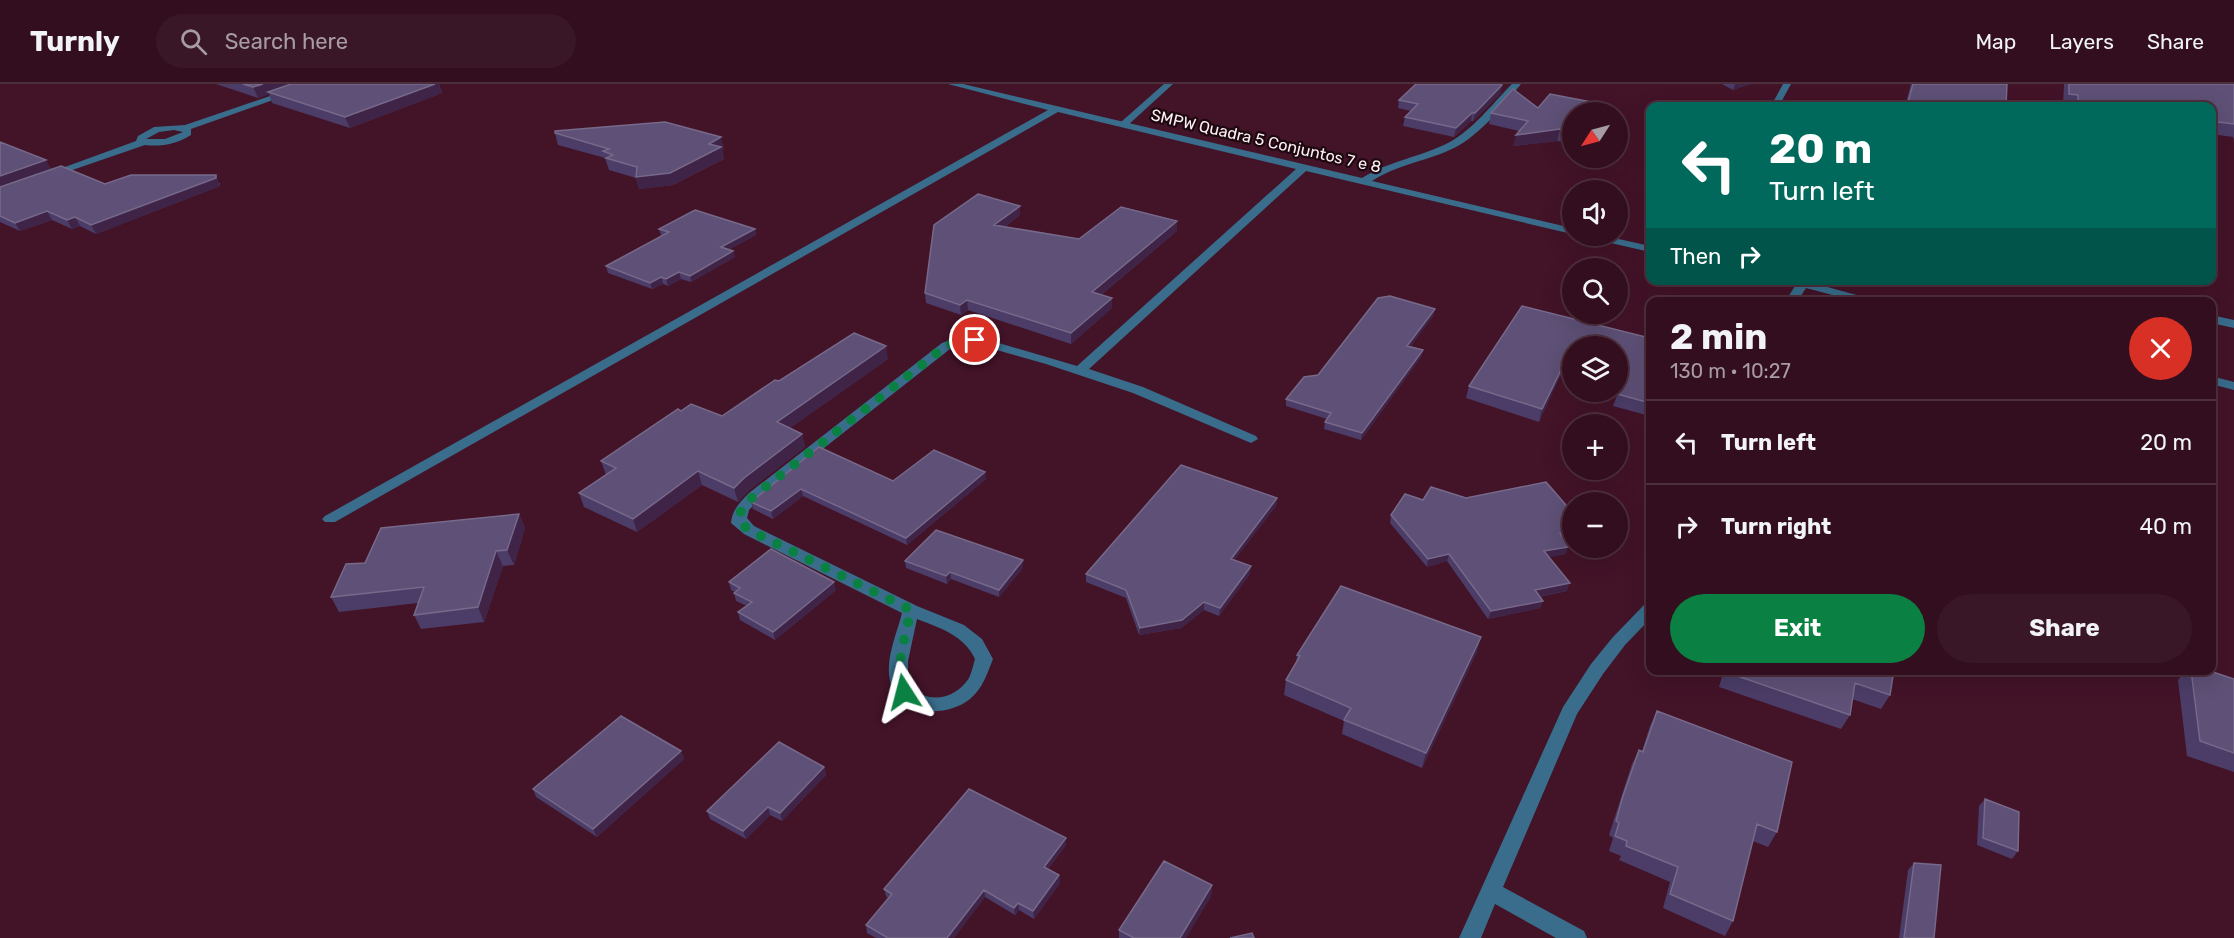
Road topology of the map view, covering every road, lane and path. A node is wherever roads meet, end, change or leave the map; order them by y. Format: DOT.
graph roads {
  1 [pos="314,84"];
  2 [pos="952,84"];
  3 [pos="1169,84"];
  4 [pos="1517,84"];
  5 [pos="1787,84"];
  6 [pos="1780,102"];
  7 [pos="1056,108"];
  8 [pos="1124,124"];
  9 [pos="1303,168"];
  10 [pos="33,181"];
  11 [pos="1365,181"];
  12 [pos="1562,229"];
  13 [pos="1628,244"];
  14 [pos="1646,248"];
  15 [pos="1802,285"];
  16 [pos="1794,297"];
  17 [pos="1854,297"];
  18 [pos="2216,320"];
  19 [pos="2234,324"];
  20 [pos="1079,371"];
  21 [pos="2216,381"];
  22 [pos="2234,386"];
  23 [pos="1251,439"];
  24 [pos="330,519"];
  25 [pos="911,610"];
  26 [pos="1646,613"];
  27 [pos="1492,891"];
  28 [pos="1470,938"];
  29 [pos="1576,938"];
  1 -- 10 [label="street"];
  2 -- 7 [label="street, SMPW Quadra 5 Conjuntos 7 e 8"];
  3 -- 8 [label="street"];
  4 -- 11 [label="street"];
  5 -- 6 [label="street"];
  7 -- 8 [label="street, SMPW Quadra 5 Conjuntos 7 e 8"];
  7 -- 24 [label="street"];
  8 -- 9 [label="street, SMPW Quadra 5 Conjuntos 7 e 8"];
  9 -- 11 [label="street, SMPW Quadra 5 Conjuntos 7 e 8"];
  9 -- 20 [label="street"];
  11 -- 12 [label="street, SMPW Quadra 5 Conjuntos 7 e 8"];
  13 -- 14 [label="street"];
  15 -- 16 [label="street"];
  15 -- 17 [label="street"];
  18 -- 19 [label="street"];
  20 -- 23 [label="street"];
  20 -- 25 [label="street"];
  21 -- 22 [label="street"];
  25 -- 25 [label="street"];
  26 -- 27 [label="street"];
  27 -- 28 [label="street"];
  27 -- 29 [label="street"];
}
